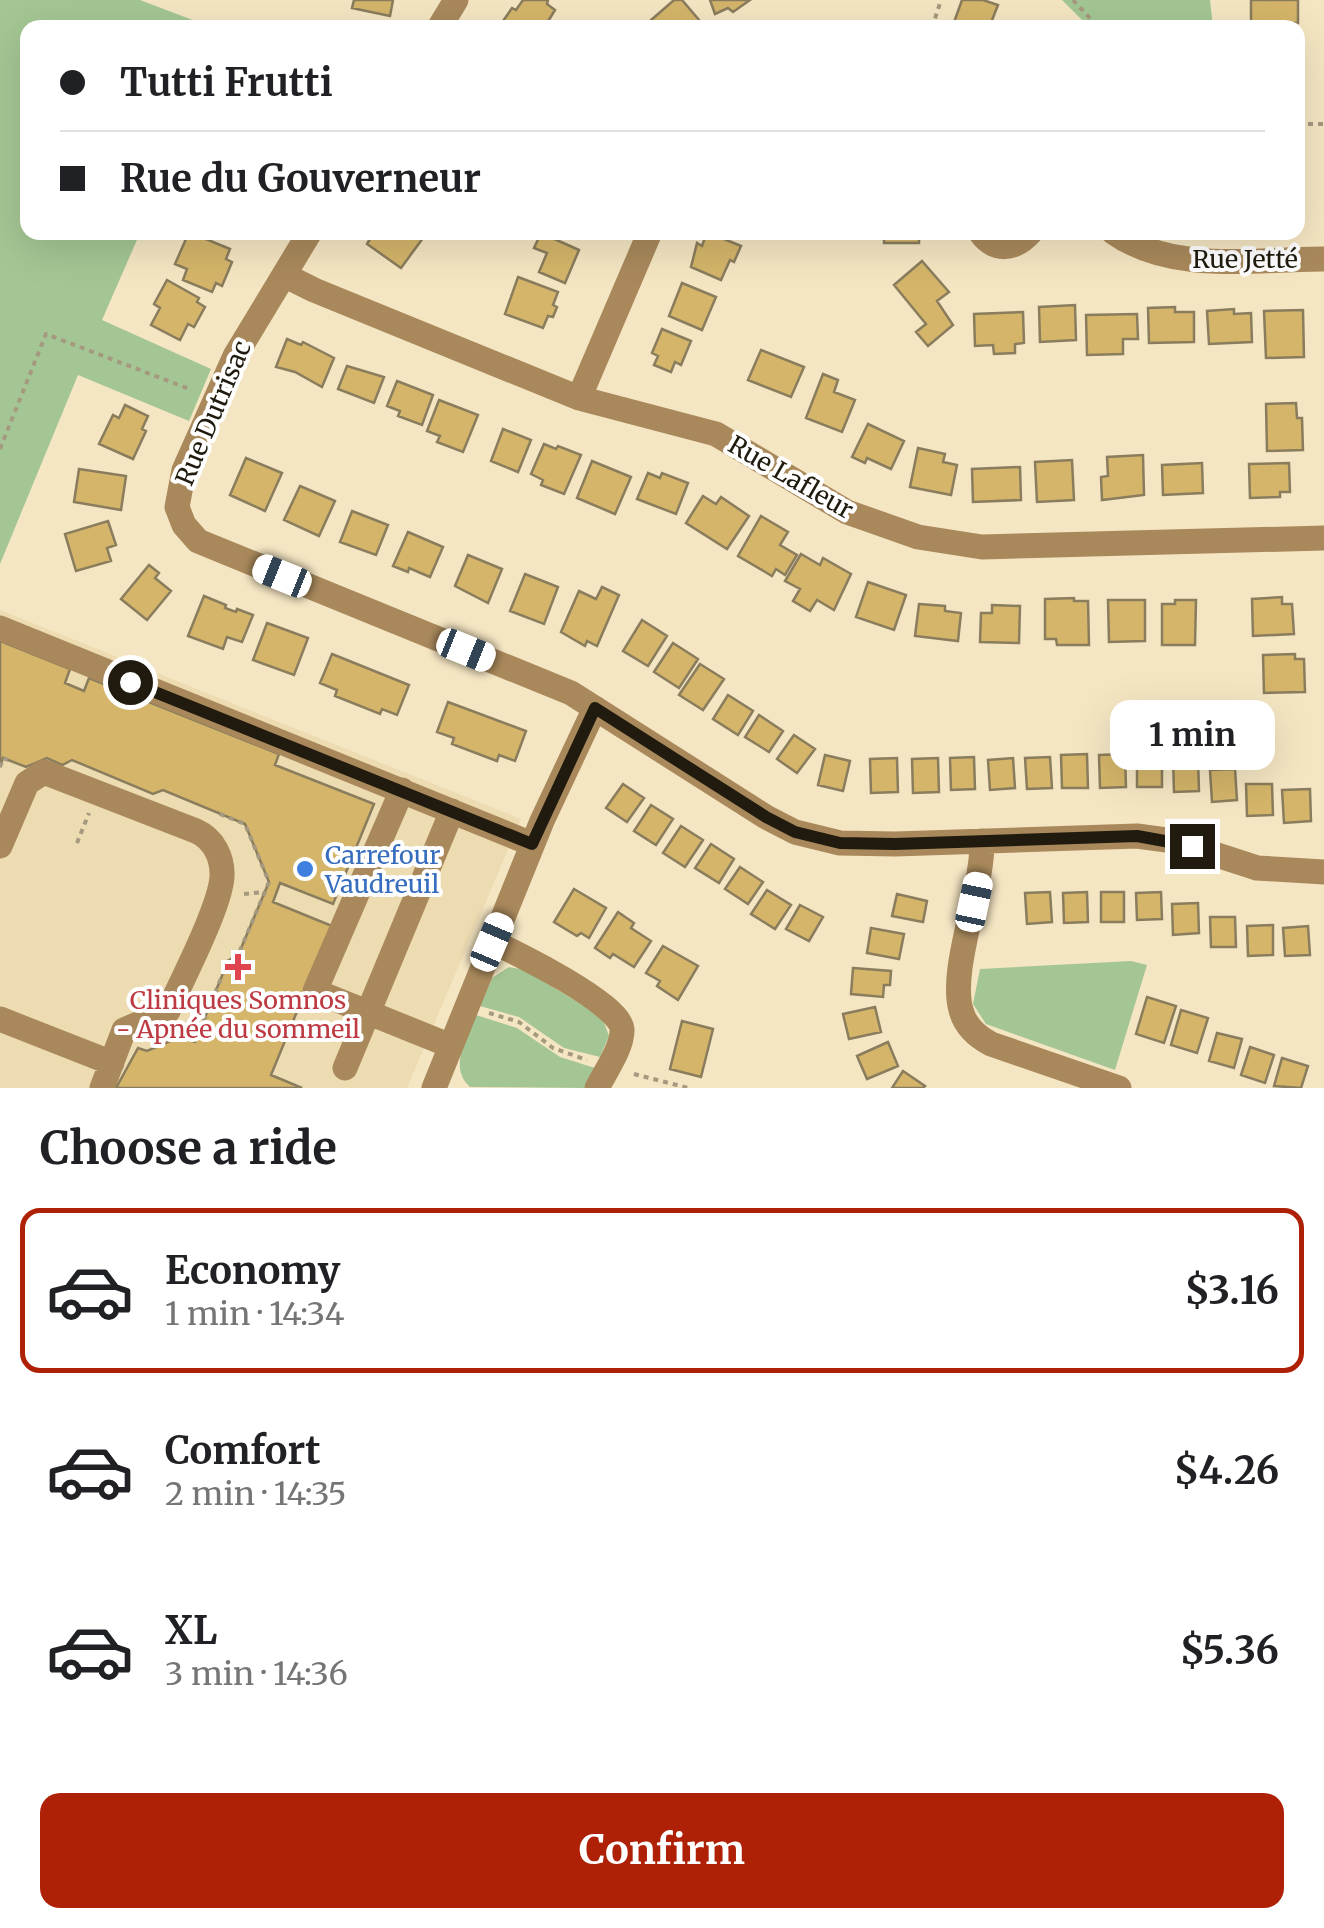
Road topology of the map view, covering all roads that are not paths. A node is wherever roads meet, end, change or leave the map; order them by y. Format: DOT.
graph roads {
  1 [pos="305,240"];
  2 [pos="647,240"];
  3 [pos="987,240"];
  4 [pos="1022,240"];
  5 [pos="1125,240"];
  6 [pos="1324,259"];
  7 [pos="284,275"];
  8 [pos="579,398"];
  9 [pos="1324,538"];
  10 [pos="0,628"];
  11 [pos="595,708"];
  12 [pos="402,790"];
  13 [pos="452,810"];
  14 [pos="5,818"];
  15 [pos="982,841"];
  16 [pos="532,844"];
  17 [pos="0,846"];
  18 [pos="1324,872"];
  19 [pos="492,942"];
  20 [pos="368,1013"];
  21 [pos="0,1019"];
  22 [pos="451,1046"];
  23 [pos="112,1064"];
  24 [pos="345,1068"];
  25 [pos="598,1075"];
  26 [pos="439,1086"];
  27 [pos="102,1088"];
  28 [pos="1120,1088"];
  1 -- 7 [label="street, Rue Dutrisac"];
  2 -- 8 [label="street"];
  3 -- 4 [label="street"];
  5 -- 6 [label="street, Rue Jetté"];
  7 -- 8 [label="street, Rue Lafleur"];
  7 -- 11 [label="street, Rue Dutrisac"];
  8 -- 9 [label="street, Rue Lafleur"];
  10 -- 12 [label="street"];
  11 -- 15 [label="street, Rue Dutrisac"];
  11 -- 16 [label="street"];
  12 -- 13 [label="street"];
  12 -- 20 [label="street"];
  13 -- 16 [label="street"];
  13 -- 20 [label="street"];
  14 -- 17 [label="street"];
  14 -- 23 [label="street"];
  15 -- 18 [label="street, Rue Dutrisac"];
  15 -- 28 [label="street"];
  16 -- 19 [label="street"];
  19 -- 22 [label="street"];
  19 -- 25 [label="street"];
  20 -- 22 [label="street"];
  20 -- 24 [label="street"];
  21 -- 23 [label="street"];
  22 -- 26 [label="street"];
  23 -- 27 [label="street"];
}
